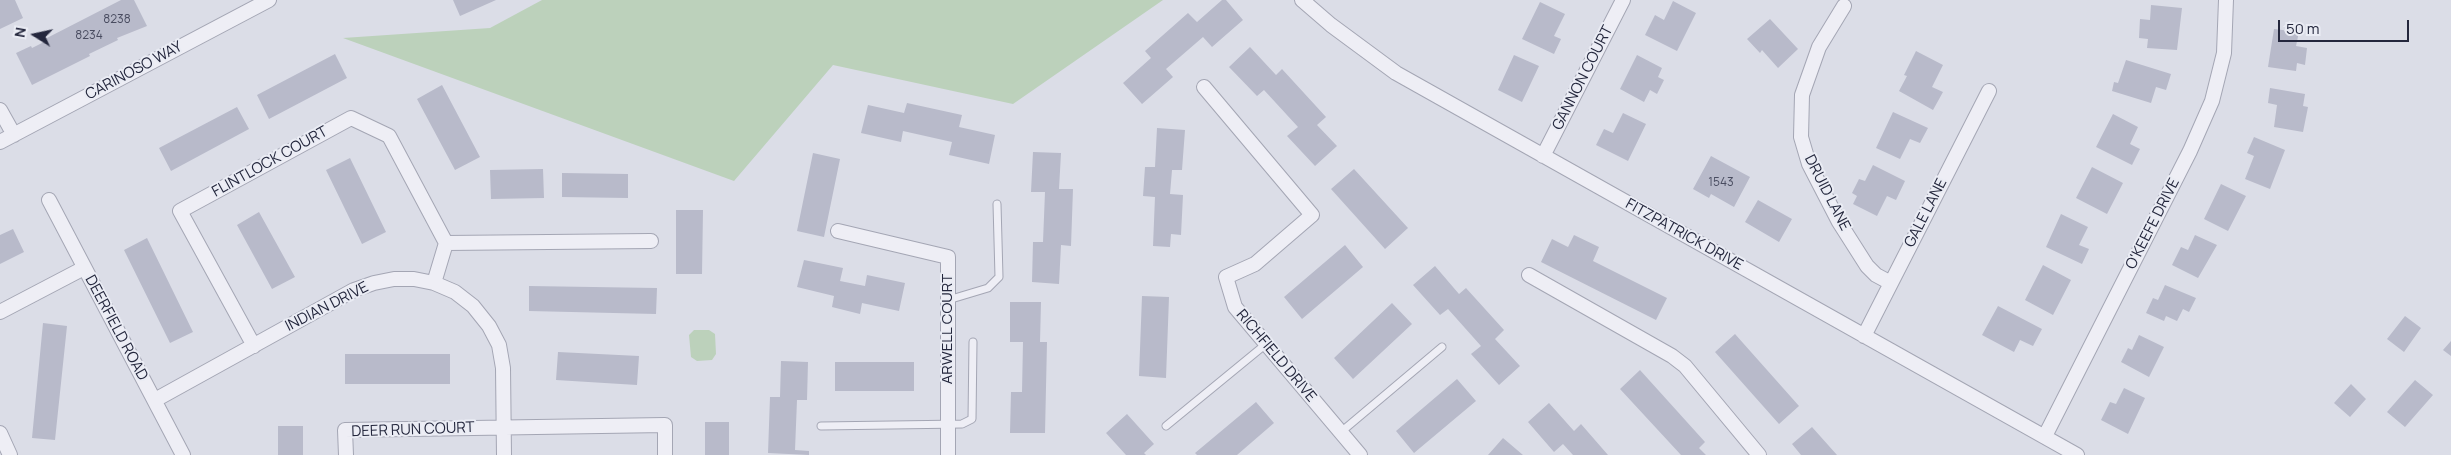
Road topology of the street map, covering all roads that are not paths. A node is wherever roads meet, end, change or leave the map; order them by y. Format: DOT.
graph roads {
  1 [pos="269,0"];
  2 [pos="1302,0"];
  3 [pos="1623,0"];
  4 [pos="2226,0"];
  5 [pos="1844,6"];
  6 [pos="1204,87"];
  7 [pos="1988,91"];
  8 [pos="0,110"];
  9 [pos="14,135"];
  10 [pos="0,142"];
  11 [pos="1543,156"];
  12 [pos="49,200"];
  13 [pos="997,204"];
  14 [pos="838,231"];
  15 [pos="651,241"];
  16 [pos="446,243"];
  17 [pos="84,268"];
  18 [pos="1529,275"];
  19 [pos="434,283"];
  20 [pos="1891,283"];
  21 [pos="948,300"];
  22 [pos="0,312"];
  23 [pos="1864,336"];
  24 [pos="973,342"];
  25 [pos="1266,344"];
  26 [pos="254,346"];
  27 [pos="1442,348"];
  28 [pos="154,400"];
  29 [pos="948,424"];
  30 [pos="821,426"];
  31 [pos="1166,426"];
  32 [pos="504,427"];
  33 [pos="1341,432"];
  34 [pos="0,433"];
  35 [pos="2044,436"];
  36 [pos="10,455"];
  37 [pos="183,455"];
  38 [pos="346,455"];
  39 [pos="504,455"];
  40 [pos="665,455"];
  41 [pos="948,455"];
  42 [pos="1360,455"];
  43 [pos="1760,455"];
  44 [pos="2077,455"];
  1 -- 9 [label="street, CARINOSO WAY"];
  2 -- 11 [label="street, FITZPATRICK DRIVE"];
  3 -- 11 [label="street, GANNON COURT"];
  4 -- 35 [label="street, O'KEEFE DRIVE"];
  5 -- 20 [label="street, DRUID LANE"];
  6 -- 25 [label="street, RICHFIELD DRIVE"];
  7 -- 20 [label="street, GALE LANE"];
  8 -- 9 [label="street"];
  9 -- 10 [label="street, CARINOSO WAY"];
  11 -- 23 [label="street, FITZPATRICK DRIVE"];
  12 -- 17 [label="street, DEERFIELD ROAD"];
  13 -- 21 [label="lane"];
  14 -- 21 [label="street, ARWELL COURT"];
  15 -- 16 [label="street"];
  16 -- 19 [label="street"];
  16 -- 26 [label="street, FLINTLOCK COURT"];
  17 -- 22 [label="street"];
  17 -- 28 [label="street, DEERFIELD ROAD"];
  18 -- 43 [label="street"];
  19 -- 26 [label="street, INDIAN DRIVE"];
  19 -- 32 [label="street, INDIAN DRIVE"];
  20 -- 23 [label="street, GALE LANE"];
  21 -- 29 [label="street, ARWELL COURT"];
  23 -- 35 [label="street, FITZPATRICK DRIVE"];
  24 -- 29 [label="lane"];
  25 -- 31 [label="lane"];
  25 -- 33 [label="street, RICHFIELD DRIVE"];
  26 -- 28 [label="street, INDIAN DRIVE"];
  27 -- 33 [label="lane"];
  28 -- 37 [label="street, DEERFIELD ROAD"];
  29 -- 30 [label="lane"];
  29 -- 41 [label="street, ARWELL COURT"];
  32 -- 38 [label="street, DEER RUN COURT"];
  32 -- 39 [label="street, INDIAN DRIVE"];
  32 -- 40 [label="street"];
  33 -- 42 [label="street, RICHFIELD DRIVE"];
  34 -- 36 [label="street"];
  35 -- 44 [label="street, FITZPATRICK DRIVE"];
}
